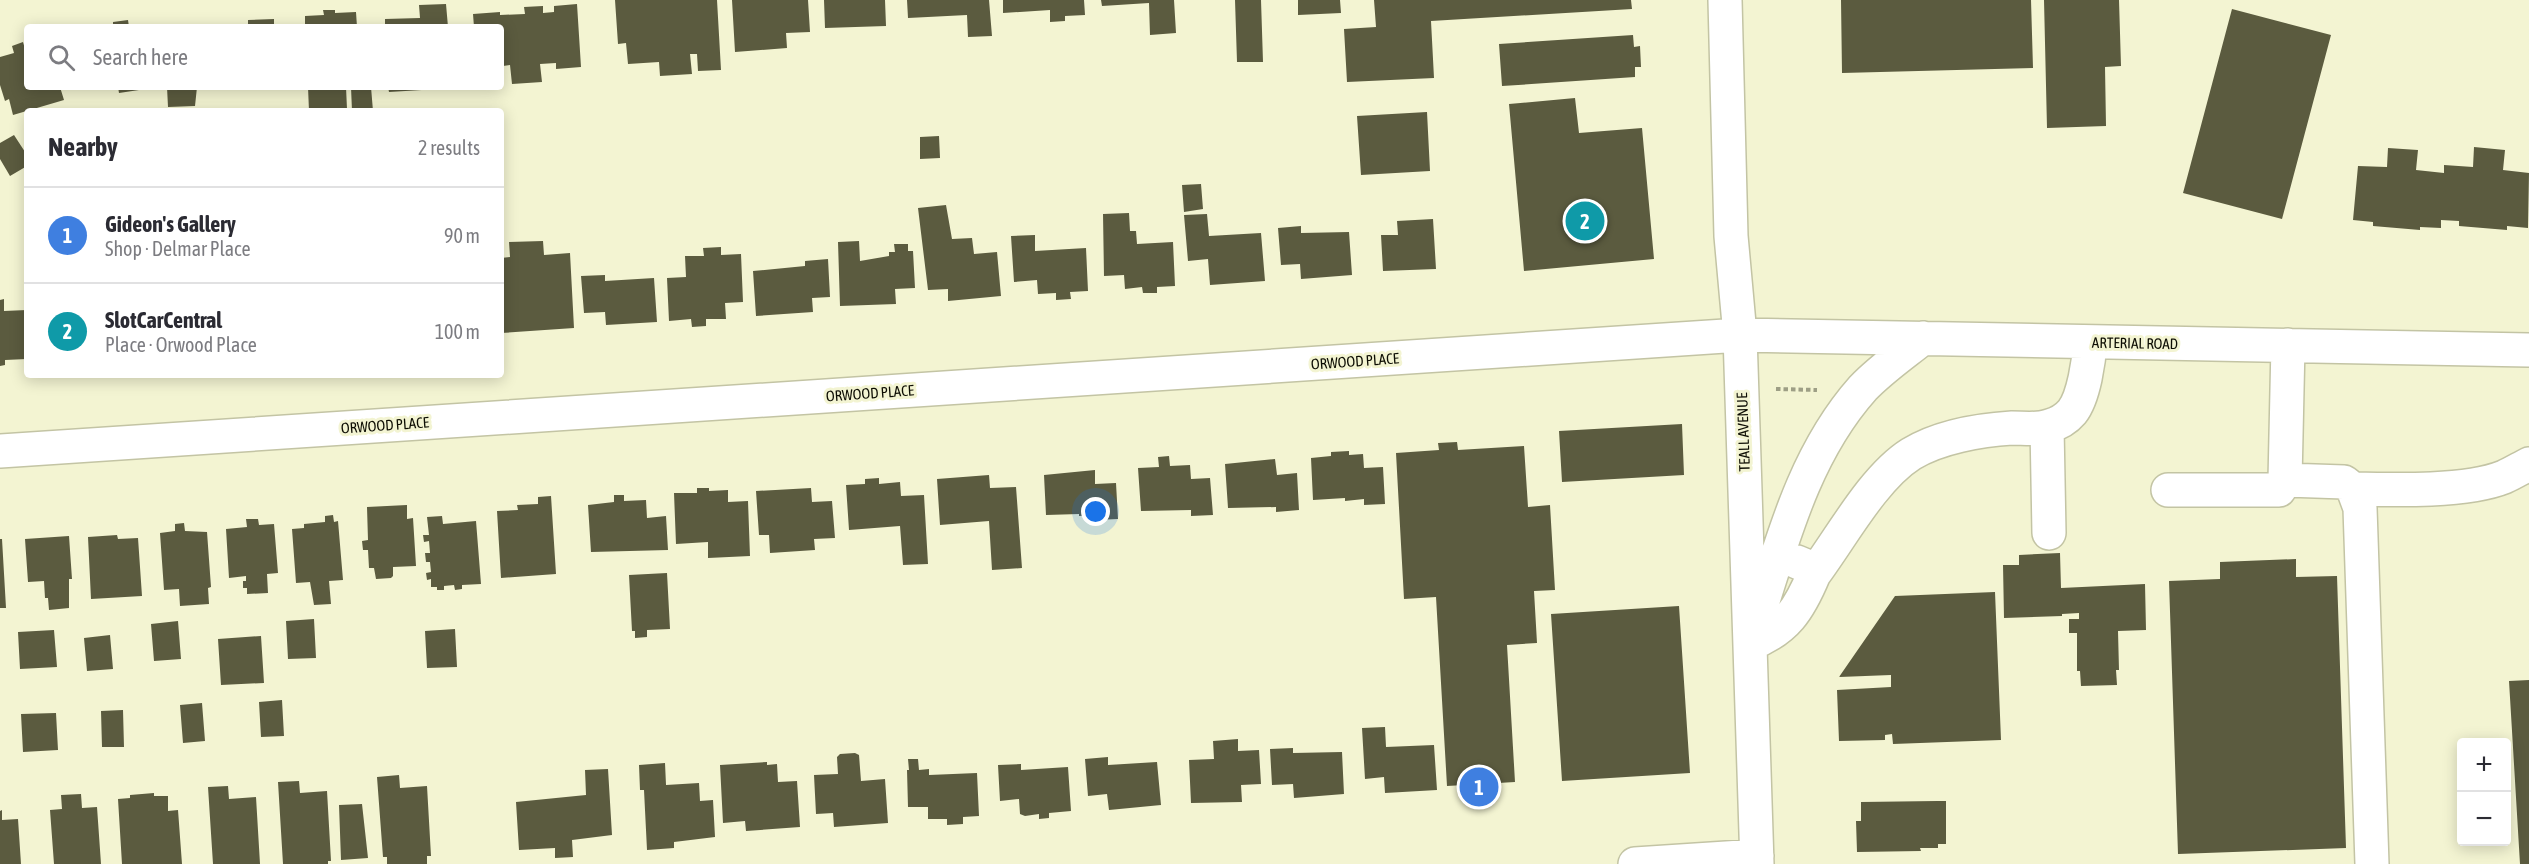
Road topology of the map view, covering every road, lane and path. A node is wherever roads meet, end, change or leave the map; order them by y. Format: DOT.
graph roads {
  1 [pos="1725,0"];
  2 [pos="1740,335"];
  3 [pos="1923,338"];
  4 [pos="2090,342"];
  5 [pos="2288,345"];
  6 [pos="2529,350"];
  7 [pos="1767,389"];
  8 [pos="1821,390"];
  9 [pos="2047,427"];
  10 [pos="0,451"];
  11 [pos="2529,464"];
  12 [pos="2285,480"];
  13 [pos="2353,489"];
  14 [pos="2169,490"];
  15 [pos="2049,533"];
  16 [pos="1777,556"];
  17 [pos="1814,574"];
  18 [pos="1750,644"];
  19 [pos="1757,860"];
  20 [pos="1635,864"];
  21 [pos="2372,864"];
  1 -- 2 [label="street, TEALL AVENUE"];
  2 -- 3 [label="street, ARTERIAL ROAD"];
  2 -- 10 [label="street, ORWOOD PLACE"];
  2 -- 18 [label="street, TEALL AVENUE"];
  3 -- 4 [label="street, ARTERIAL ROAD"];
  3 -- 16 [label="street"];
  4 -- 5 [label="street, ARTERIAL ROAD"];
  4 -- 9 [label="street"];
  5 -- 6 [label="street, ARTERIAL ROAD"];
  5 -- 12 [label="street"];
  7 -- 8 [label="path"];
  9 -- 15 [label="street"];
  9 -- 17 [label="street"];
  11 -- 13 [label="street"];
  12 -- 13 [label="street"];
  12 -- 14 [label="street"];
  13 -- 21 [label="street"];
  16 -- 17 [label="street"];
  16 -- 18 [label="street"];
  17 -- 18 [label="street"];
  18 -- 19 [label="street, TEALL AVENUE"];
  19 -- 20 [label="street"];
}
